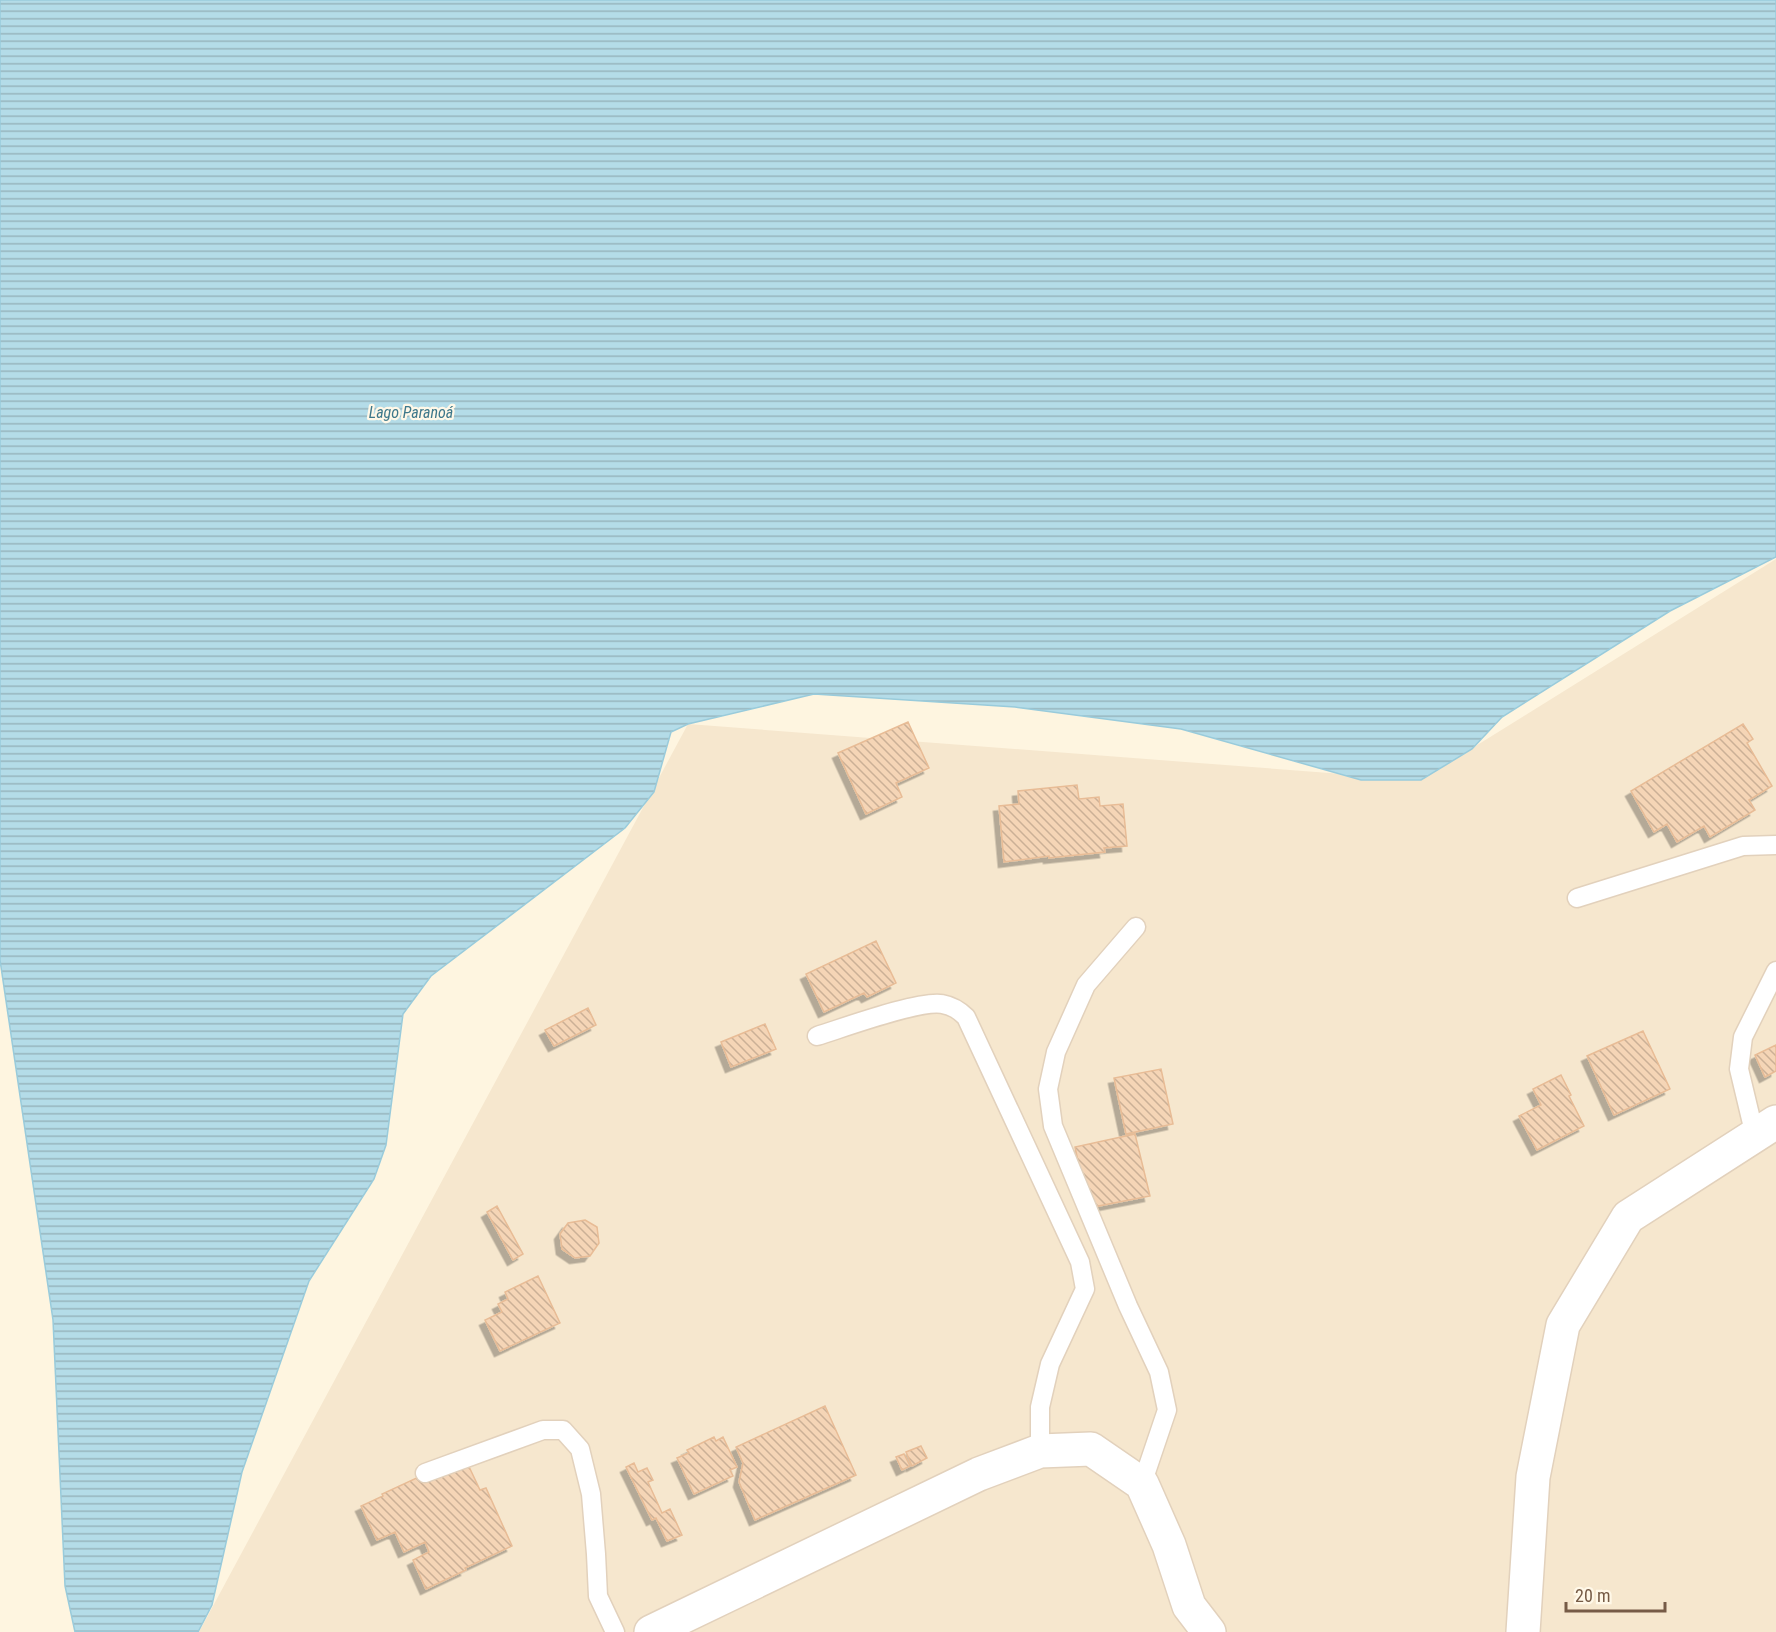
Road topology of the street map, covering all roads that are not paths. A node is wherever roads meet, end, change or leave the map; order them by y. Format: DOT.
graph roads {
  1 [pos="1776,845"];
  2 [pos="1577,898"];
  3 [pos="1136,927"];
  4 [pos="1776,971"];
  5 [pos="817,1036"];
  6 [pos="1765,1129"];
  7 [pos="1040,1451"];
  8 [pos="425,1473"];
  9 [pos="1142,1484"];
  10 [pos="615,1632"];
  11 [pos="651,1632"];
  12 [pos="1209,1632"];
  13 [pos="1522,1632"];
  1 -- 2 [label="lane"];
  3 -- 9 [label="lane"];
  4 -- 6 [label="lane"];
  5 -- 7 [label="lane"];
  6 -- 13 [label="street"];
  7 -- 9 [label="street"];
  7 -- 11 [label="street"];
  8 -- 10 [label="lane"];
  9 -- 12 [label="street"];
}
